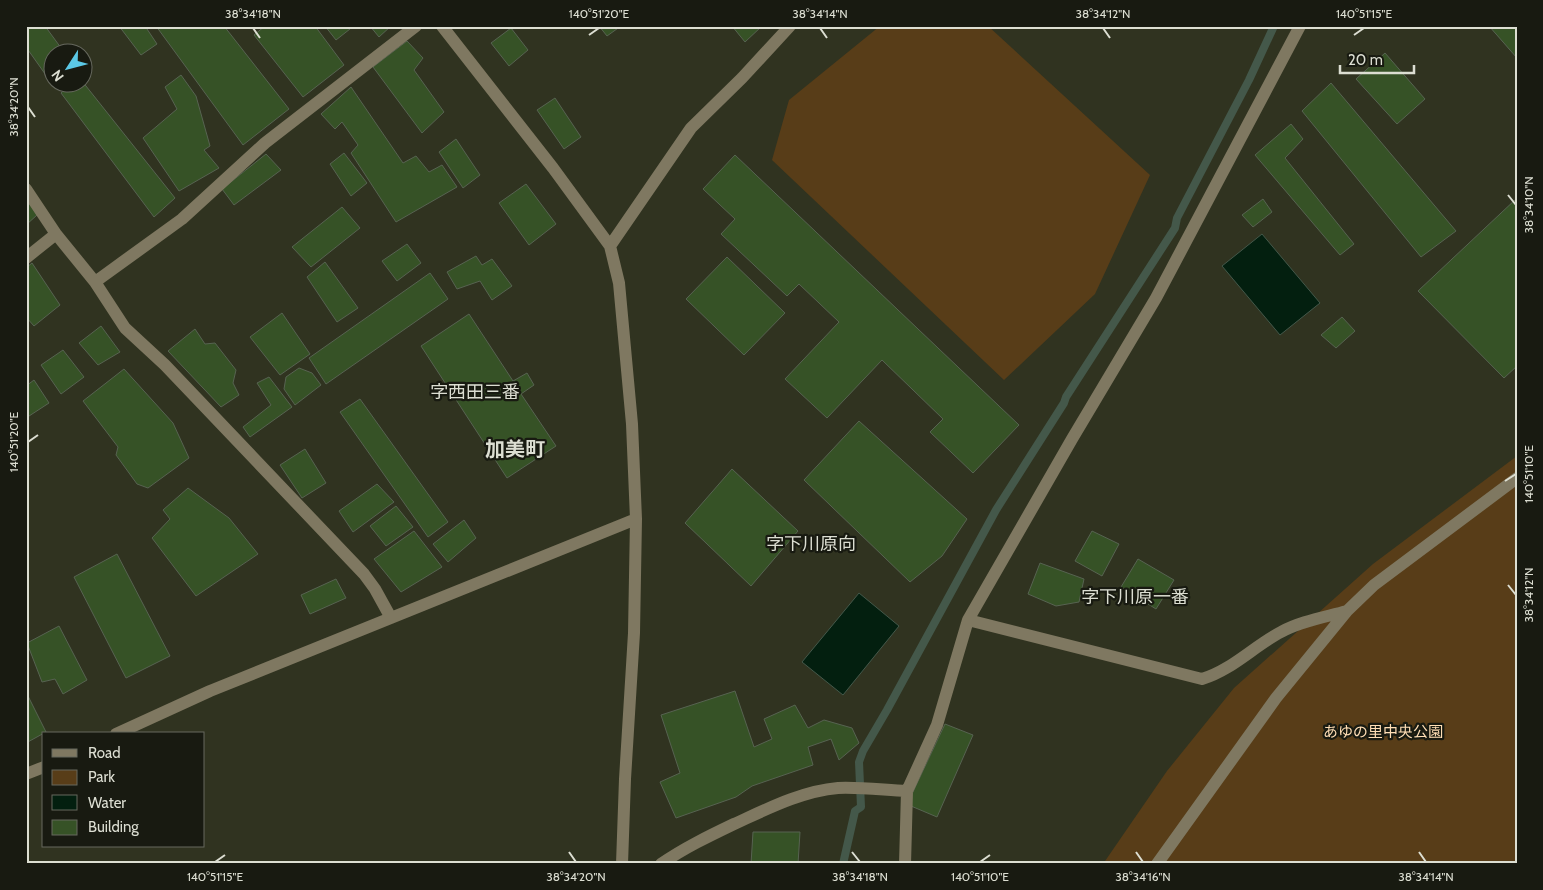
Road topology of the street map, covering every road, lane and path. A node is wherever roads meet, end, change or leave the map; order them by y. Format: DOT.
graph roads {
  1 [pos="416,26"];
  2 [pos="442,26"];
  3 [pos="790,26"];
  4 [pos="1300,26"];
  5 [pos="26,189"];
  6 [pos="56,234"];
  7 [pos="610,246"];
  8 [pos="26,258"];
  9 [pos="95,282"];
  10 [pos="1517,478"];
  11 [pos="636,519"];
  12 [pos="1347,611"];
  13 [pos="391,618"];
  14 [pos="968,620"];
  15 [pos="120,732"];
  16 [pos="42,767"];
  17 [pos="26,774"];
  18 [pos="907,791"];
  19 [pos="622,864"];
  20 [pos="661,864"];
  21 [pos="905,864"];
  22 [pos="1157,864"];
  1 -- 9 [label="street"];
  2 -- 7 [label="street"];
  3 -- 7 [label="street"];
  4 -- 14 [label="street"];
  5 -- 6 [label="street"];
  6 -- 8 [label="street"];
  6 -- 9 [label="street"];
  7 -- 11 [label="street"];
  9 -- 13 [label="street"];
  10 -- 12 [label="street"];
  11 -- 13 [label="street"];
  11 -- 19 [label="street"];
  12 -- 14 [label="street"];
  12 -- 22 [label="street"];
  13 -- 15 [label="street"];
  14 -- 18 [label="street"];
  16 -- 17 [label="street"];
  18 -- 20 [label="street"];
  18 -- 21 [label="street"];
}
